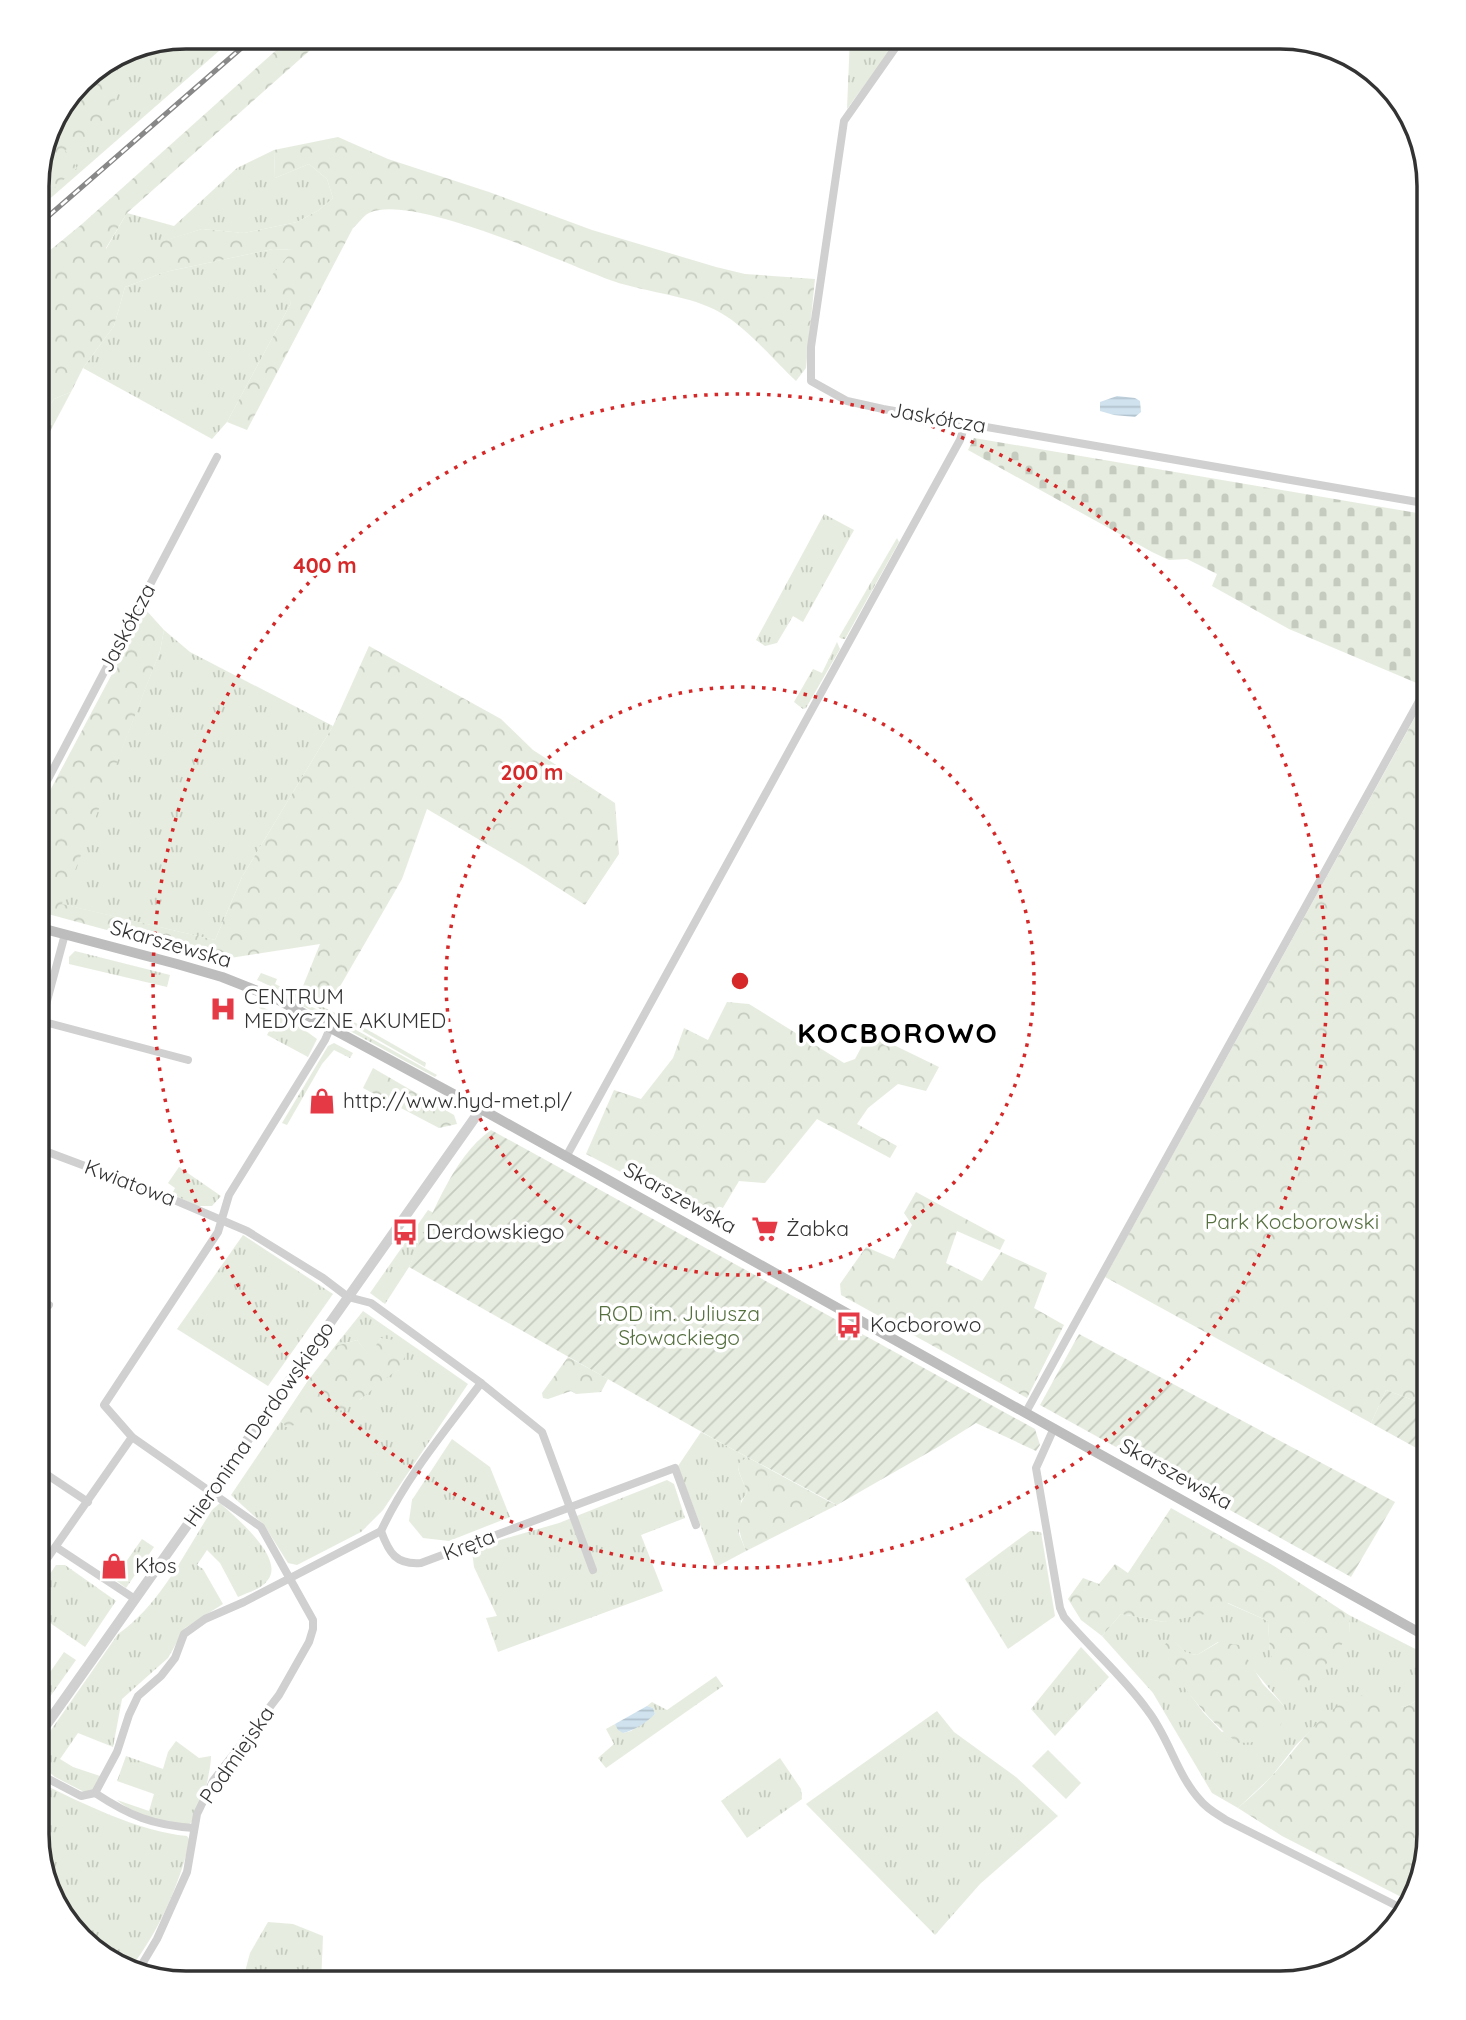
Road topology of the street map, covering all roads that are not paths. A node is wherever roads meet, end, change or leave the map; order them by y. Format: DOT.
graph roads {
  1 [pos="895,49"];
  2 [pos="965,425"];
  3 [pos="218,457"];
  4 [pos="1417,502"];
  5 [pos="1417,705"];
  6 [pos="49,777"];
  7 [pos="49,930"];
  8 [pos="65,934"];
  9 [pos="49,988"];
  10 [pos="49,1024"];
  11 [pos="331,1026"];
  12 [pos="188,1060"];
  13 [pos="481,1109"];
  14 [pos="49,1152"];
  15 [pos="566,1157"];
  16 [pos="221,1221"];
  17 [pos="348,1297"];
  18 [pos="481,1383"];
  19 [pos="1026,1412"];
  20 [pos="1054,1428"];
  21 [pos="132,1437"];
  22 [pos="49,1476"];
  23 [pos="211,1491"];
  24 [pos="88,1502"];
  25 [pos="571,1507"];
  26 [pos="696,1525"];
  27 [pos="380,1531"];
  28 [pos="56,1547"];
  29 [pos="49,1557"];
  30 [pos="593,1570"];
  31 [pos="289,1578"];
  32 [pos="135,1599"];
  33 [pos="1417,1631"];
  34 [pos="49,1721"];
  35 [pos="49,1779"];
  36 [pos="95,1793"];
  37 [pos="194,1828"];
  38 [pos="1397,1906"];
  39 [pos="142,1964"];
  1 -- 2 [label="street, Jaskółcza"];
  2 -- 4 [label="street, Jaskółcza"];
  2 -- 15 [label="street"];
  3 -- 6 [label="street, Jaskółcza"];
  5 -- 19 [label="street"];
  7 -- 8 [label="main road, Skarszewska"];
  8 -- 9 [label="street"];
  8 -- 11 [label="main road, Skarszewska"];
  10 -- 12 [label="street"];
  11 -- 13 [label="main road, Skarszewska"];
  11 -- 16 [label="street"];
  13 -- 15 [label="main road, Skarszewska"];
  13 -- 17 [label="street, Hieronima Derdowskiego"];
  14 -- 16 [label="street, Kwiatowa"];
  15 -- 19 [label="main road, Skarszewska"];
  16 -- 17 [label="street, Kwiatowa"];
  16 -- 21 [label="street"];
  17 -- 18 [label="street"];
  17 -- 23 [label="street, Hieronima Derdowskiego"];
  18 -- 25 [label="street"];
  18 -- 27 [label="street"];
  19 -- 20 [label="main road, Skarszewska"];
  20 -- 33 [label="main road, Skarszewska"];
  20 -- 38 [label="street"];
  21 -- 23 [label="street"];
  21 -- 24 [label="street"];
  22 -- 24 [label="street"];
  23 -- 31 [label="street"];
  23 -- 32 [label="street, Hieronima Derdowskiego"];
  24 -- 28 [label="street"];
  25 -- 26 [label="street, Kręta"];
  25 -- 27 [label="street, Kręta"];
  25 -- 30 [label="street"];
  27 -- 31 [label="street"];
  28 -- 29 [label="street"];
  28 -- 32 [label="street"];
  31 -- 36 [label="street"];
  31 -- 37 [label="street, Podmiejska"];
  32 -- 34 [label="street, Hieronima Derdowskiego"];
  35 -- 36 [label="street"];
  36 -- 37 [label="street"];
  37 -- 39 [label="street, Podmiejska"];
}
